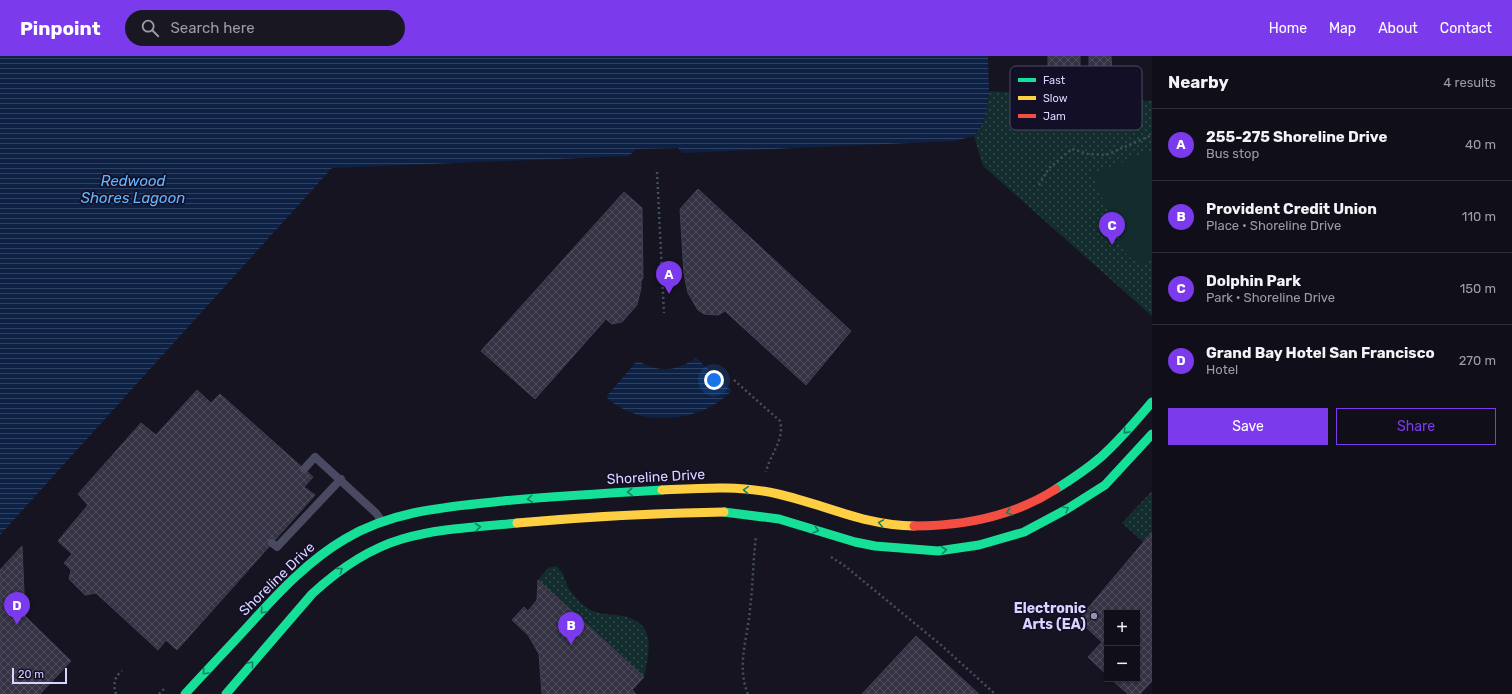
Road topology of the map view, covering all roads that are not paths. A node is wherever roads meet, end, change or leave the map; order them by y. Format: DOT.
graph roads {
  1 [pos="1152,402"];
  2 [pos="1152,434"];
  3 [pos="304,469"];
  4 [pos="340,479"];
  5 [pos="381,521"];
  6 [pos="272,543"];
  7 [pos="185,694"];
  8 [pos="226,694"];
  1 -- 5 [label="street, Shoreline Drive, one-way"];
  8 -- 2 [label="street, one-way"];
  3 -- 4 [label="lane"];
  4 -- 5 [label="lane"];
  4 -- 6 [label="lane"];
  5 -- 7 [label="street, Shoreline Drive, one-way"];
}
